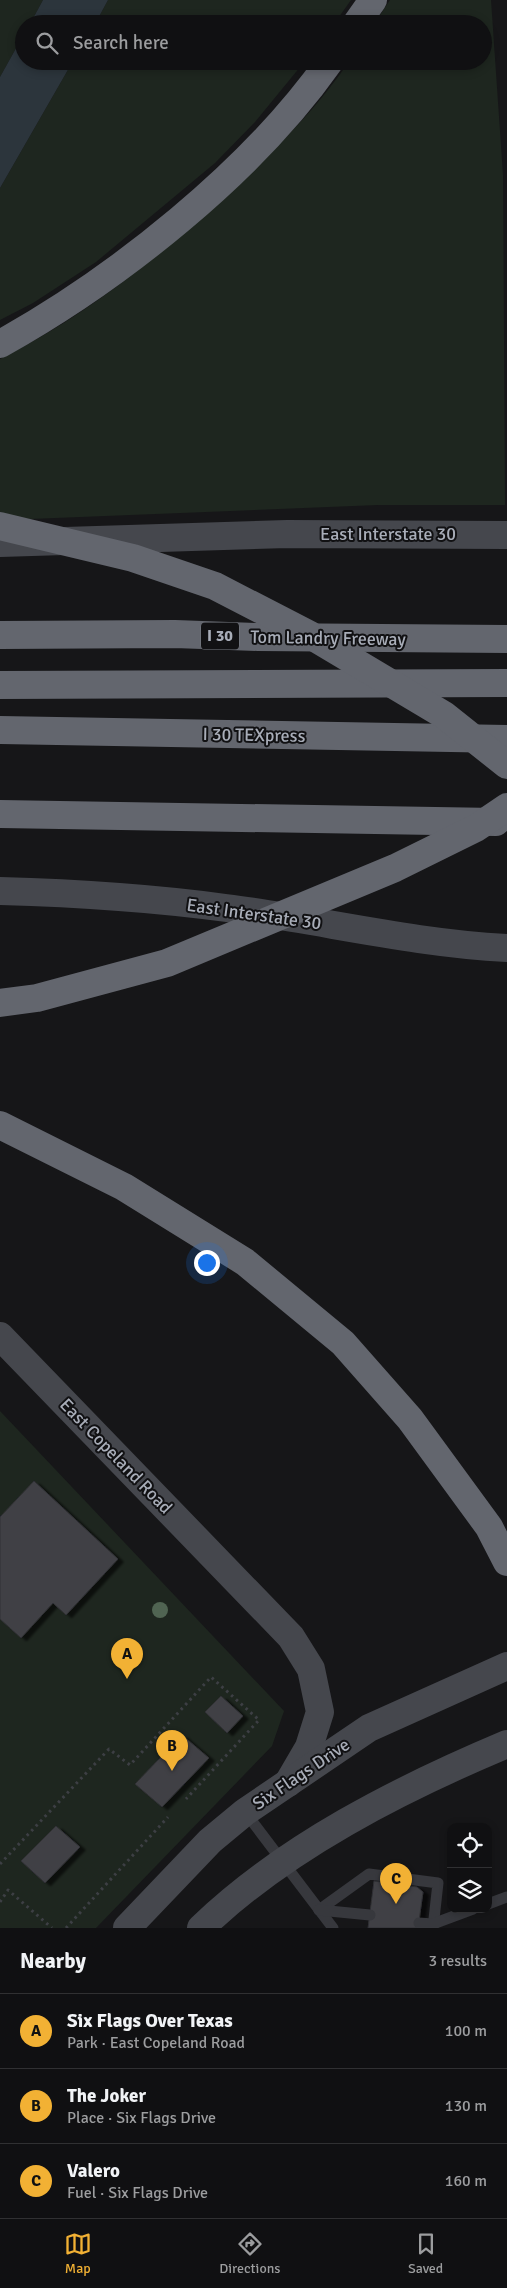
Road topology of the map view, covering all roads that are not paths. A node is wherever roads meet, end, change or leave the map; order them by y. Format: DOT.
graph roads {
  1 [pos="373,0"];
  2 [pos="362,15"];
  3 [pos="324,70"];
  4 [pos="0,344"];
  5 [pos="0,526"];
  6 [pos="507,535"];
  7 [pos="0,543"];
  8 [pos="0,635"];
  9 [pos="507,639"];
  10 [pos="507,683"];
  11 [pos="0,685"];
  12 [pos="0,730"];
  13 [pos="507,739"];
  14 [pos="507,765"];
  15 [pos="507,807"];
  16 [pos="0,814"];
  17 [pos="507,823"];
  18 [pos="0,891"];
  19 [pos="507,948"];
  20 [pos="0,1003"];
  21 [pos="0,1125"];
  22 [pos="0,1336"];
  23 [pos="507,1562"];
  24 [pos="507,1666"];
  25 [pos="507,1744"];
  26 [pos="288,1783"];
  27 [pos="245,1812"];
  28 [pos="284,1861"];
  29 [pos="507,1897"];
  30 [pos="492,1903"];
  31 [pos="319,1910"];
  32 [pos="464,1913"];
  33 [pos="370,1916"];
  34 [pos="418,1923"];
  35 [pos="433,1926"];
  36 [pos="127,1928"];
  37 [pos="201,1928"];
  38 [pos="333,1928"];
  1 -- 2 [label="highway"];
  3 -- 4 [label="highway"];
  5 -- 14 [label="highway, bridge"];
  6 -- 7 [label="main road, East Interstate 30"];
  8 -- 9 [label="highway, Tom Landry Freeway / I 30"];
  10 -- 11 [label="highway"];
  12 -- 13 [label="highway, I 30 TEXpress"];
  15 -- 20 [label="highway, bridge"];
  16 -- 17 [label="highway"];
  18 -- 19 [label="main road, East Interstate 30"];
  21 -- 23 [label="highway"];
  22 -- 26 [label="main road, East Copeland Road"];
  24 -- 26 [label="main road, Six Flags Drive"];
  25 -- 28 [label="main road"];
  26 -- 27 [label="main road, Six Flags Drive"];
  27 -- 28 [label="lane"];
  27 -- 36 [label="main road, Six Flags Drive"];
  28 -- 31 [label="lane"];
  28 -- 37 [label="main road"];
  29 -- 30 [label="lane"];
  31 -- 33 [label="lane"];
  31 -- 35 [label="lane"];
  31 -- 38 [label="lane"];
  32 -- 35 [label="lane"];
  34 -- 35 [label="lane"];
}
